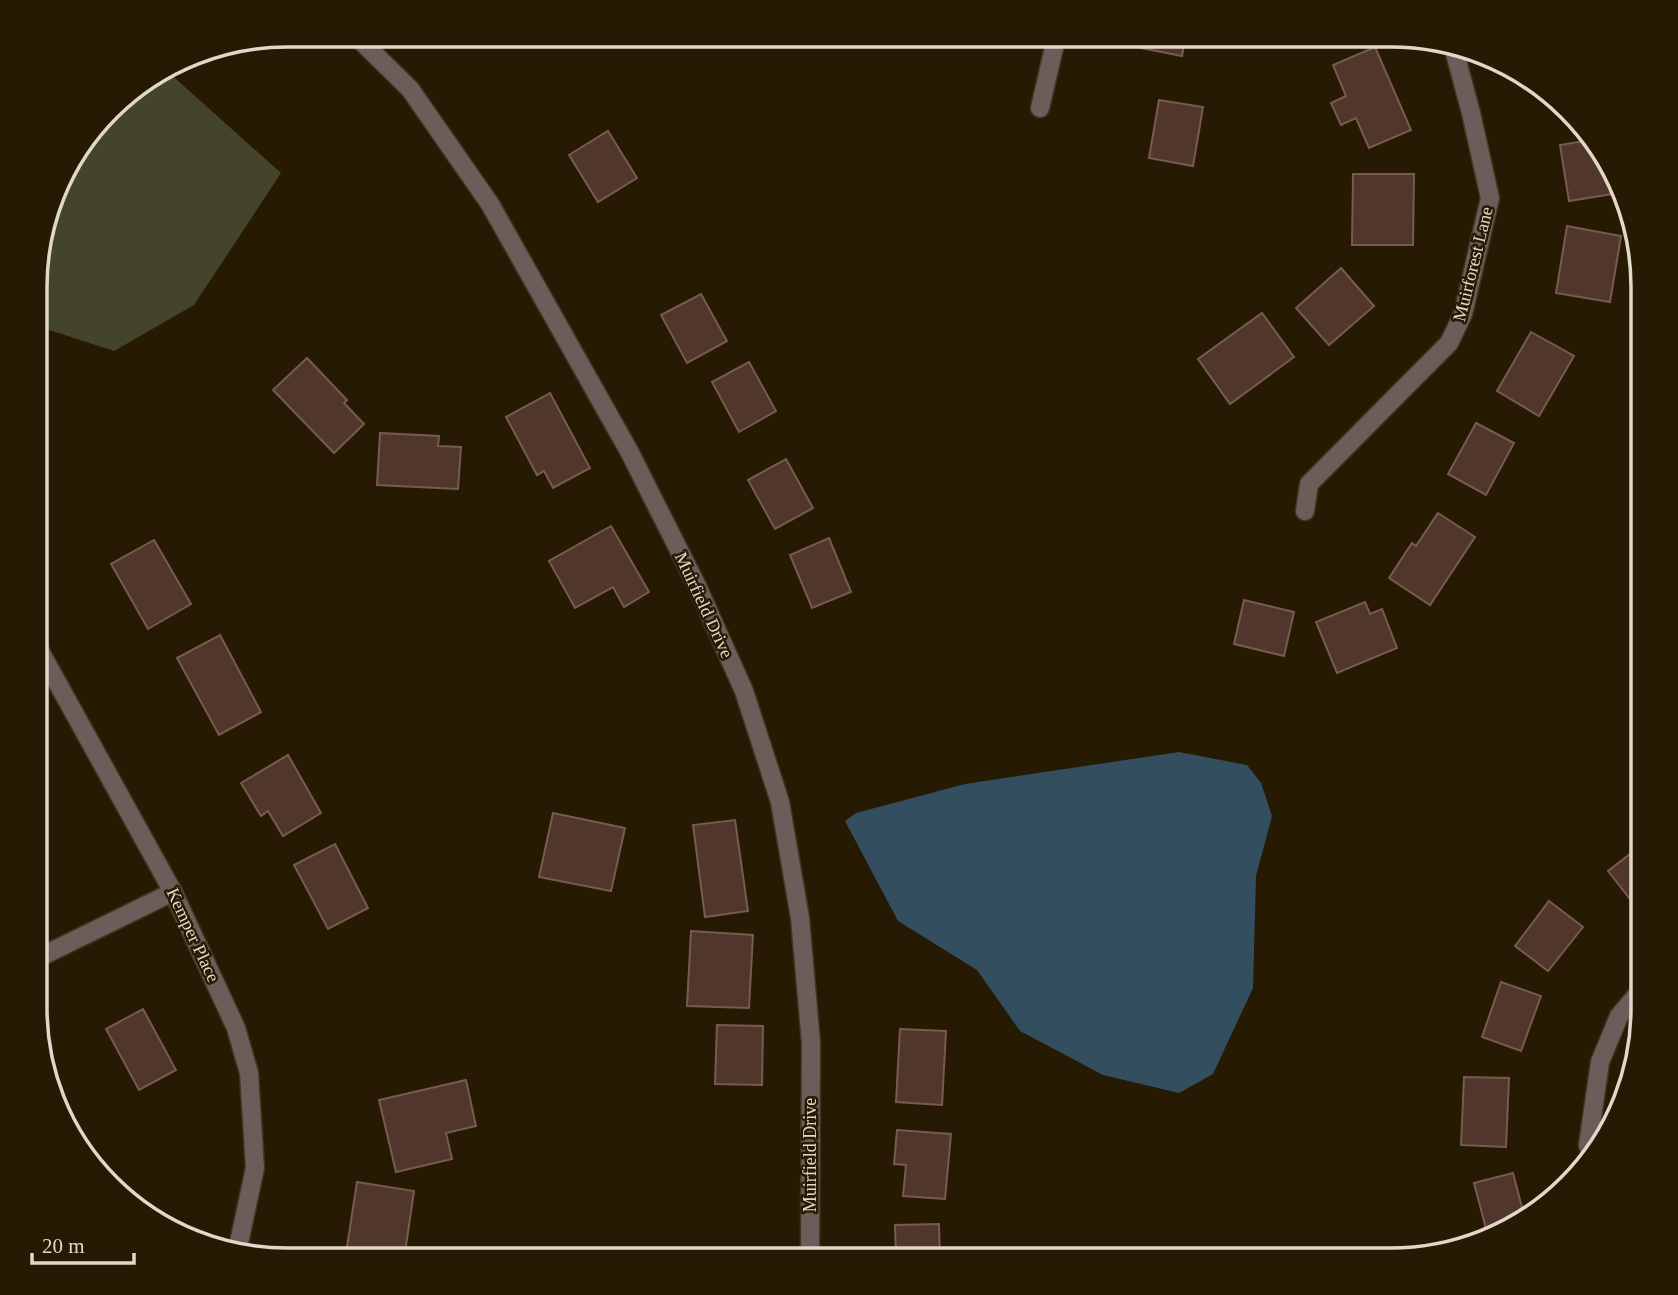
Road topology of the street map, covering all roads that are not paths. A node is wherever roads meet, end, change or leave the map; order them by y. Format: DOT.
graph roads {
  1 [pos="368,48"];
  2 [pos="1054,48"];
  3 [pos="1456,56"];
  4 [pos="1040,108"];
  5 [pos="1305,511"];
  6 [pos="48,665"];
  7 [pos="173,892"];
  8 [pos="48,952"];
  9 [pos="1630,1003"];
  10 [pos="1588,1143"];
  11 [pos="239,1243"];
  12 [pos="810,1247"];
  1 -- 12 [label="street, Muirfield Drive"];
  2 -- 4 [label="street"];
  3 -- 5 [label="street, Muirforest Lane"];
  6 -- 7 [label="street, Kemper Place"];
  7 -- 8 [label="street"];
  7 -- 11 [label="street, Kemper Place"];
  9 -- 10 [label="street"];
}
